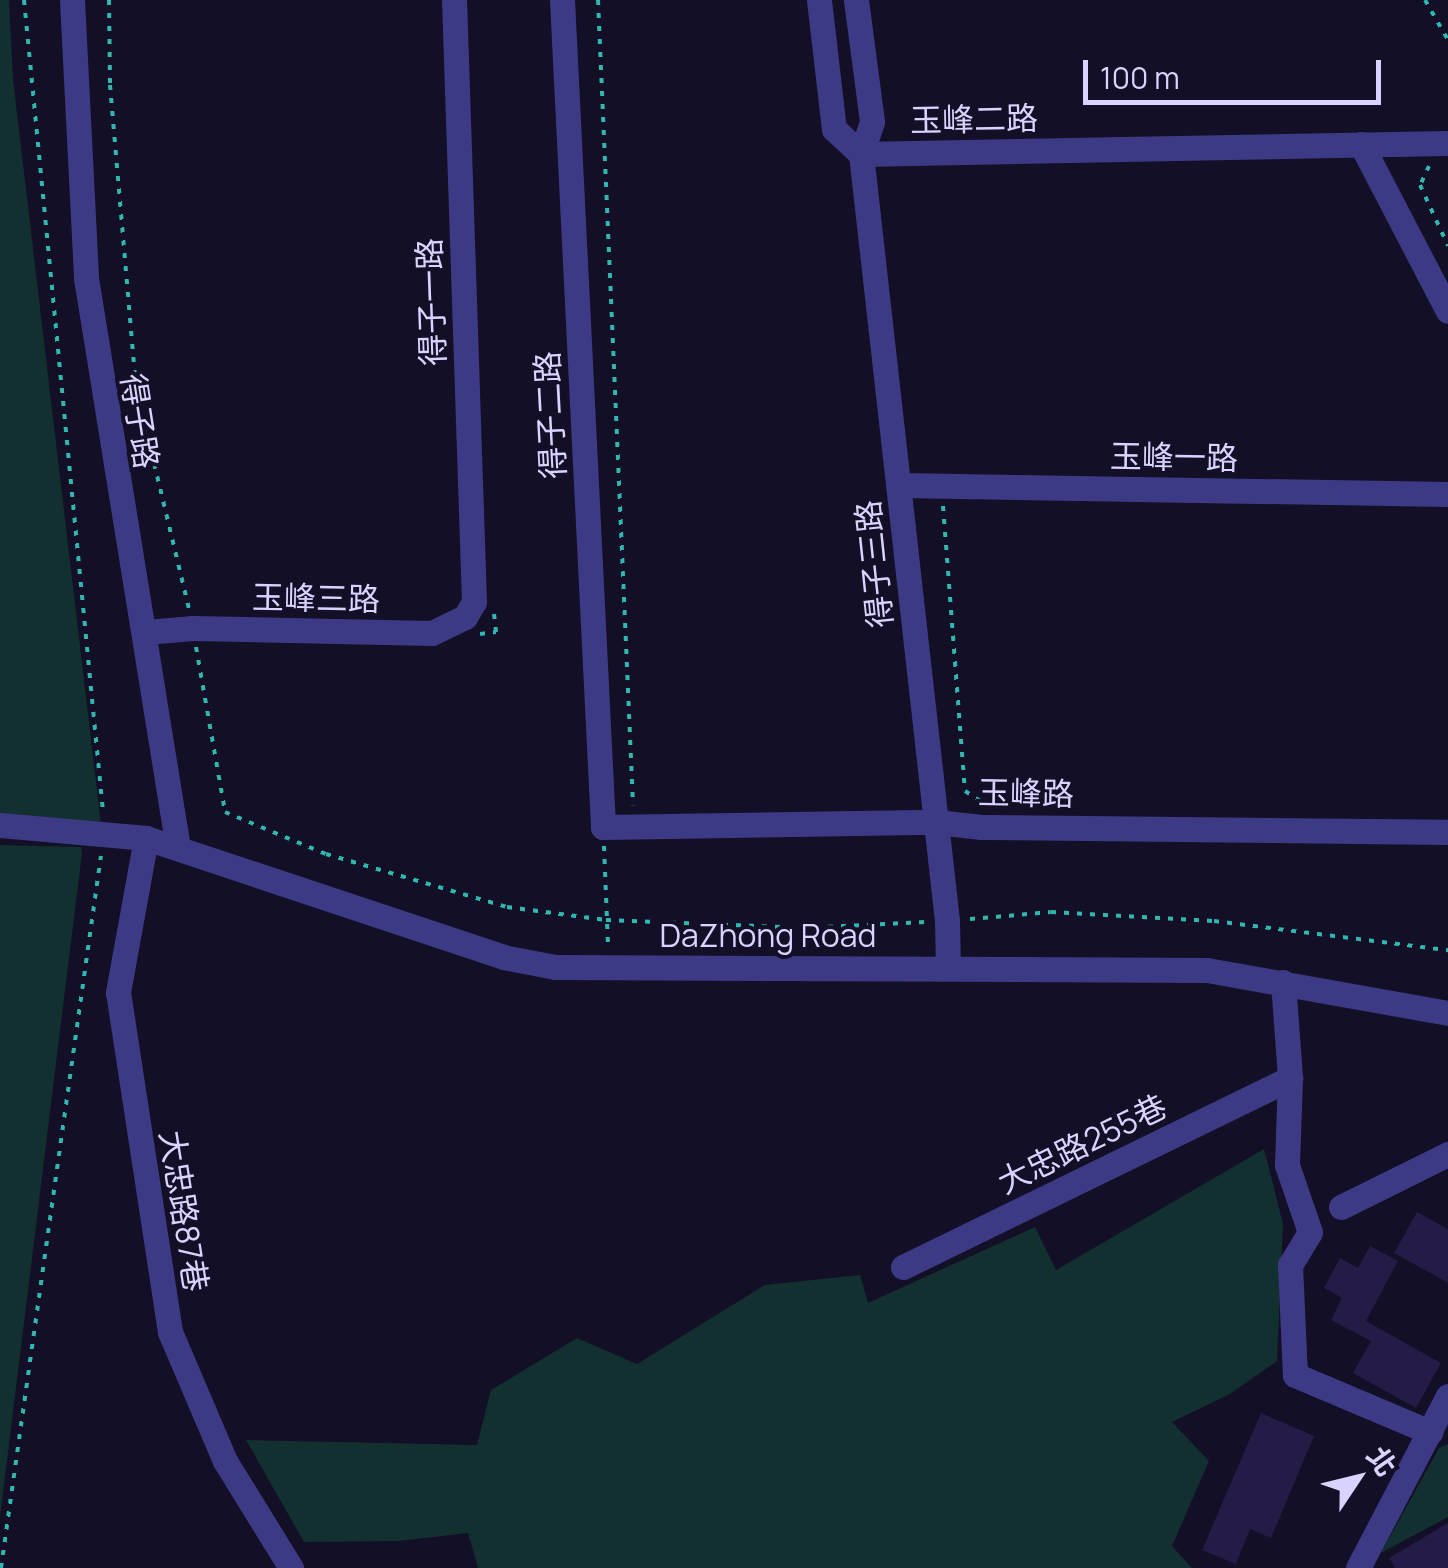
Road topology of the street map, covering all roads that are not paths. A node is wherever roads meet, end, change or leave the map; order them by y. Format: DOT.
graph roads {
  1 [pos="72,0"];
  2 [pos="454,0"];
  3 [pos="562,0"];
  4 [pos="819,0"];
  5 [pos="856,0"];
  6 [pos="1438,143"];
  7 [pos="1361,144"];
  8 [pos="861,154"];
  9 [pos="1448,311"];
  10 [pos="898,485"];
  11 [pos="1448,494"];
  12 [pos="474,602"];
  13 [pos="146,632"];
  14 [pos="936,822"];
  15 [pos="0,825"];
  16 [pos="613,826"];
  17 [pos="1448,832"];
  18 [pos="146,838"];
  19 [pos="178,848"];
  20 [pos="948,968"];
  21 [pos="1284,982"];
  22 [pos="1448,1013"];
  23 [pos="1290,1078"];
  24 [pos="1448,1154"];
  25 [pos="1342,1207"];
  26 [pos="903,1267"];
  27 [pos="1448,1396"];
  28 [pos="1430,1432"];
  29 [pos="291,1568"];
  30 [pos="1358,1568"];
  1 -- 13 [label="street, 得子路"];
  2 -- 12 [label="street, 得子一路"];
  3 -- 16 [label="street, 得子二路"];
  4 -- 8 [label="street"];
  5 -- 8 [label="street"];
  6 -- 7 [label="street, 玉峰二路"];
  7 -- 8 [label="street, 玉峰二路"];
  7 -- 9 [label="street"];
  8 -- 10 [label="street, 得子三路"];
  10 -- 11 [label="street, 玉峰一路"];
  10 -- 14 [label="street, 得子三路"];
  12 -- 13 [label="street, 玉峰三路"];
  13 -- 19 [label="street, 得子路"];
  14 -- 16 [label="street, 玉峰路"];
  14 -- 17 [label="street, 玉峰路"];
  14 -- 20 [label="street, 得子三路"];
  15 -- 18 [label="street, DaZhong Road"];
  18 -- 19 [label="street, DaZhong Road"];
  18 -- 29 [label="street, 大忠路87巷"];
  19 -- 20 [label="street, DaZhong Road"];
  20 -- 21 [label="street, DaZhong Road"];
  21 -- 22 [label="street, DaZhong Road"];
  21 -- 23 [label="street"];
  23 -- 26 [label="street, 大忠路255巷"];
  23 -- 28 [label="street"];
  24 -- 25 [label="street"];
  27 -- 28 [label="street"];
  28 -- 30 [label="street"];
}
